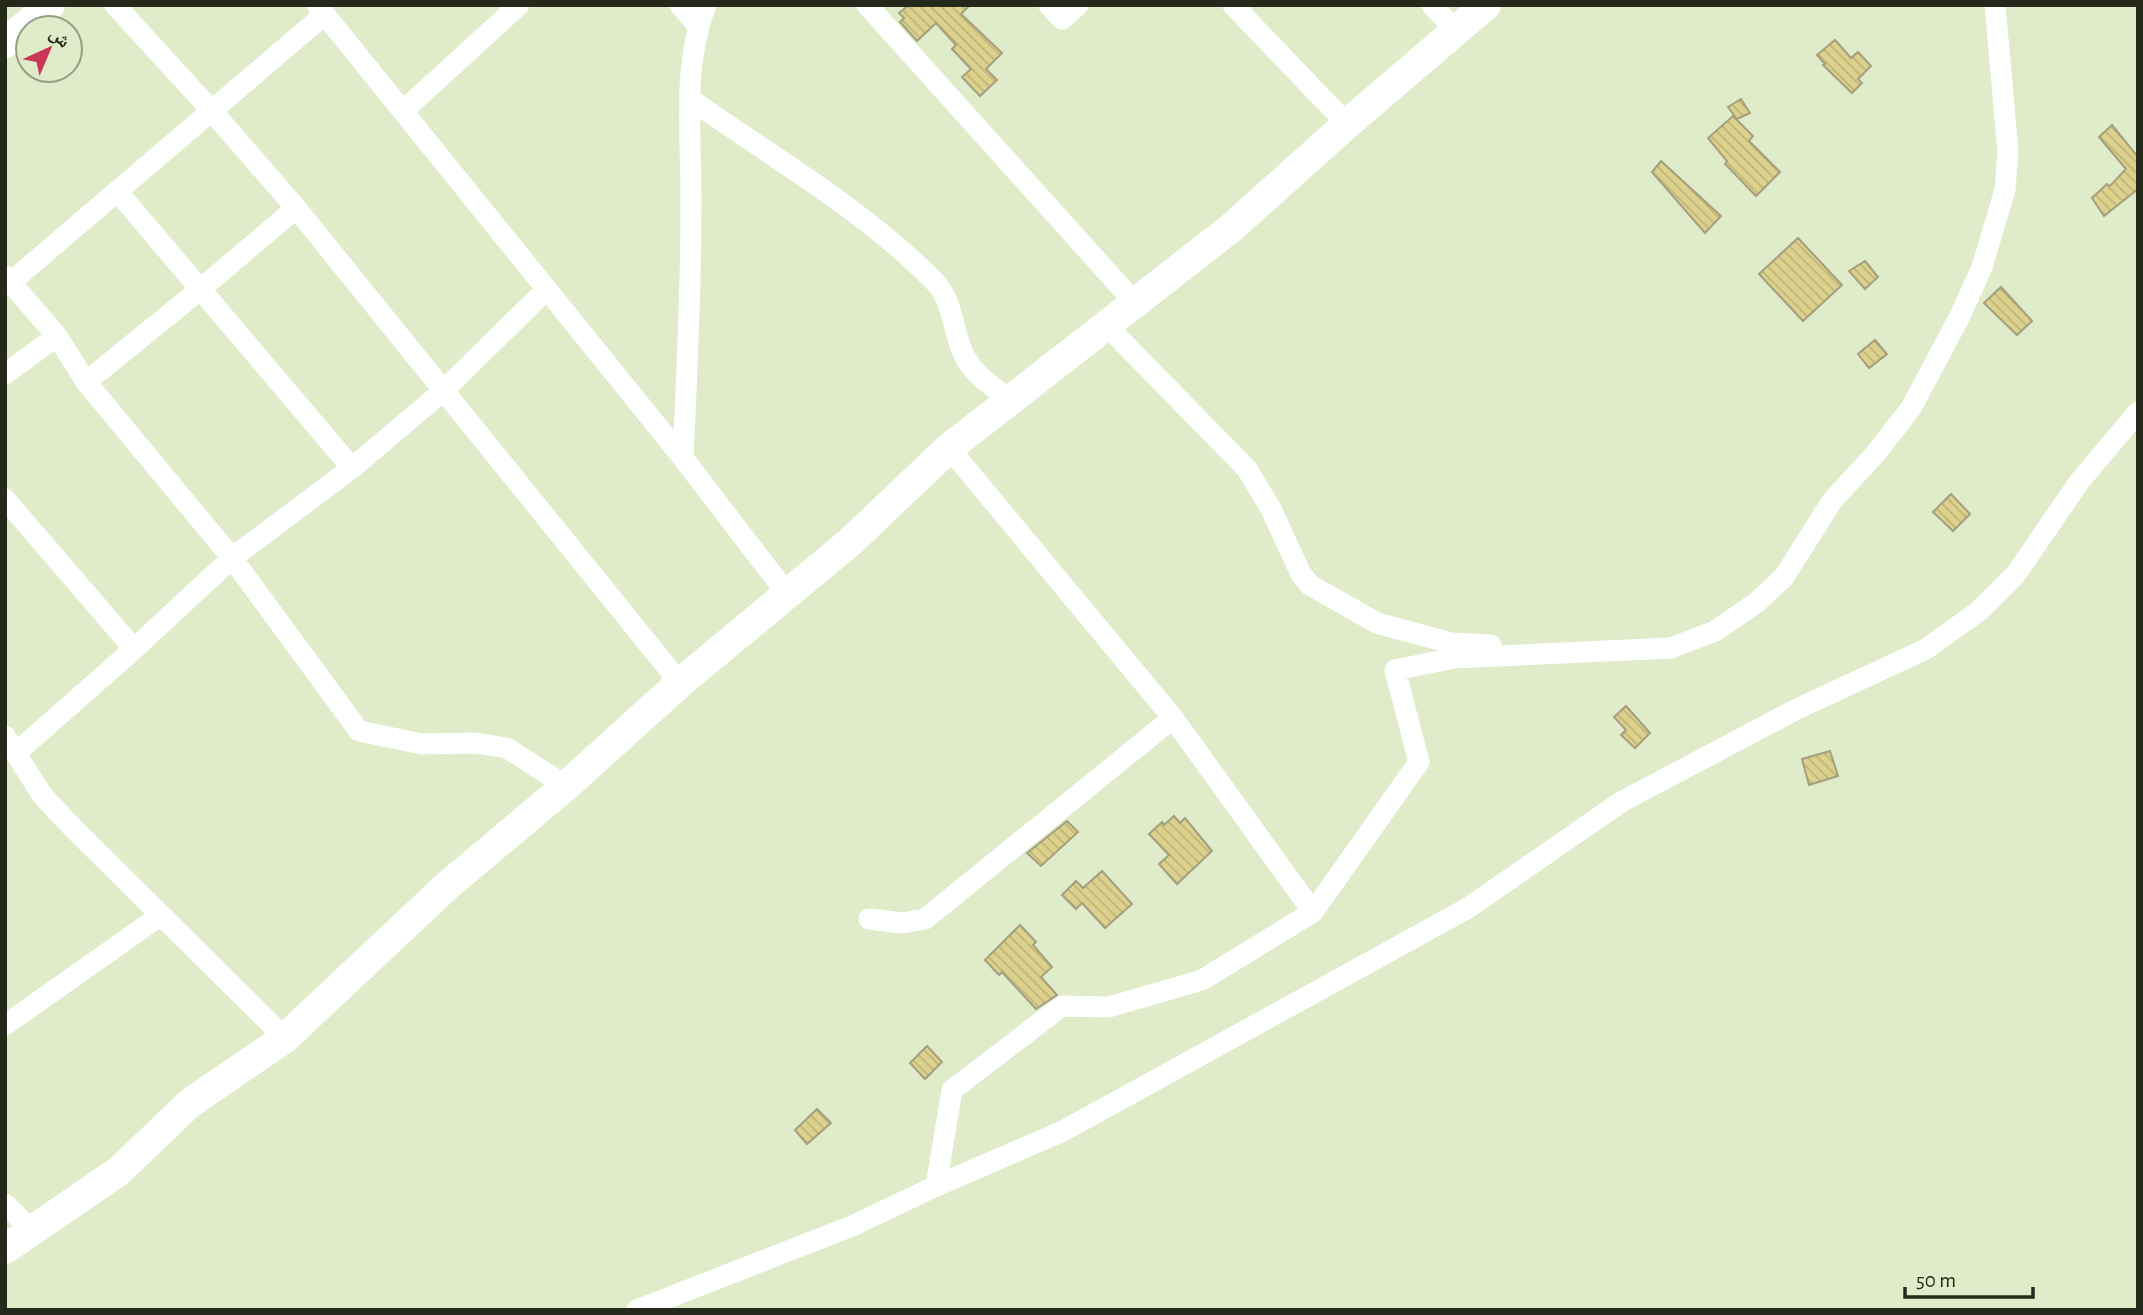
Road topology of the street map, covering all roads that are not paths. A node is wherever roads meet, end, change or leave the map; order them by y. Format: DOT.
graph roads {
  1 [pos="50,5"];
  2 [pos="115,5"];
  3 [pos="680,5"];
  4 [pos="706,5"];
  5 [pos="867,5"];
  6 [pos="1049,5"];
  7 [pos="1078,5"];
  8 [pos="1233,5"];
  9 [pos="1432,5"];
  10 [pos="1486,5"];
  11 [pos="1995,5"];
  12 [pos="321,10"];
  13 [pos="506,10"];
  14 [pos="698,26"];
  15 [pos="1457,32"];
  16 [pos="5,43"];
  17 [pos="690,99"];
  18 [pos="211,110"];
  19 [pos="403,111"];
  20 [pos="1347,124"];
  21 [pos="117,191"];
  22 [pos="296,208"];
  23 [pos="8,279"];
  24 [pos="202,288"];
  25 [pos="547,289"];
  26 [pos="1136,304"];
  27 [pos="1107,326"];
  28 [pos="58,336"];
  29 [pos="5,374"];
  30 [pos="86,382"];
  31 [pos="442,392"];
  32 [pos="1009,400"];
  33 [pos="2138,412"];
  34 [pos="949,448"];
  35 [pos="683,458"];
  36 [pos="352,468"];
  37 [pos="5,499"];
  38 [pos="232,558"];
  39 [pos="788,595"];
  40 [pos="135,649"];
  41 [pos="1576,651"];
  42 [pos="680,683"];
  43 [pos="1173,718"];
  44 [pos="11,745"];
  45 [pos="566,786"];
  46 [pos="1313,912"];
  47 [pos="161,915"];
  48 [pos="869,919"];
  49 [pos="5,1025"];
  50 [pos="285,1038"];
  51 [pos="936,1186"];
  52 [pos="5,1204"];
  53 [pos="32,1230"];
  54 [pos="5,1249"];
  55 [pos="637,1310"];
  1 -- 16 [label="street"];
  2 -- 18 [label="street"];
  3 -- 14 [label="street"];
  4 -- 14 [label="street"];
  5 -- 26 [label="street"];
  6 -- 7 [label="street"];
  8 -- 20 [label="street"];
  9 -- 15 [label="street"];
  10 -- 15 [label="street"];
  11 -- 41 [label="street"];
  12 -- 18 [label="street"];
  12 -- 19 [label="street"];
  13 -- 19 [label="street"];
  14 -- 17 [label="street"];
  15 -- 20 [label="street"];
  17 -- 32 [label="street"];
  17 -- 35 [label="street"];
  18 -- 21 [label="street"];
  18 -- 22 [label="street"];
  19 -- 25 [label="street"];
  20 -- 26 [label="street"];
  21 -- 23 [label="street"];
  21 -- 24 [label="street"];
  22 -- 24 [label="street"];
  22 -- 31 [label="street"];
  23 -- 28 [label="street"];
  24 -- 30 [label="street"];
  24 -- 36 [label="street"];
  25 -- 31 [label="street"];
  25 -- 35 [label="street"];
  26 -- 27 [label="street"];
  27 -- 32 [label="street"];
  27 -- 41 [label="street"];
  28 -- 29 [label="street"];
  28 -- 30 [label="street"];
  30 -- 38 [label="street"];
  31 -- 36 [label="street"];
  31 -- 42 [label="street"];
  32 -- 34 [label="street"];
  33 -- 51 [label="street"];
  34 -- 39 [label="street"];
  34 -- 43 [label="street"];
  35 -- 39 [label="street"];
  36 -- 38 [label="street"];
  37 -- 40 [label="street"];
  38 -- 40 [label="street"];
  38 -- 45 [label="street"];
  39 -- 42 [label="street"];
  40 -- 44 [label="street"];
  41 -- 46 [label="street"];
  42 -- 45 [label="street"];
  43 -- 46 [label="street"];
  43 -- 48 [label="street"];
  44 -- 47 [label="street"];
  45 -- 50 [label="street"];
  46 -- 51 [label="street"];
  47 -- 49 [label="street"];
  47 -- 50 [label="street"];
  50 -- 53 [label="street"];
  51 -- 55 [label="street"];
  52 -- 53 [label="street"];
  53 -- 54 [label="street"];
}
